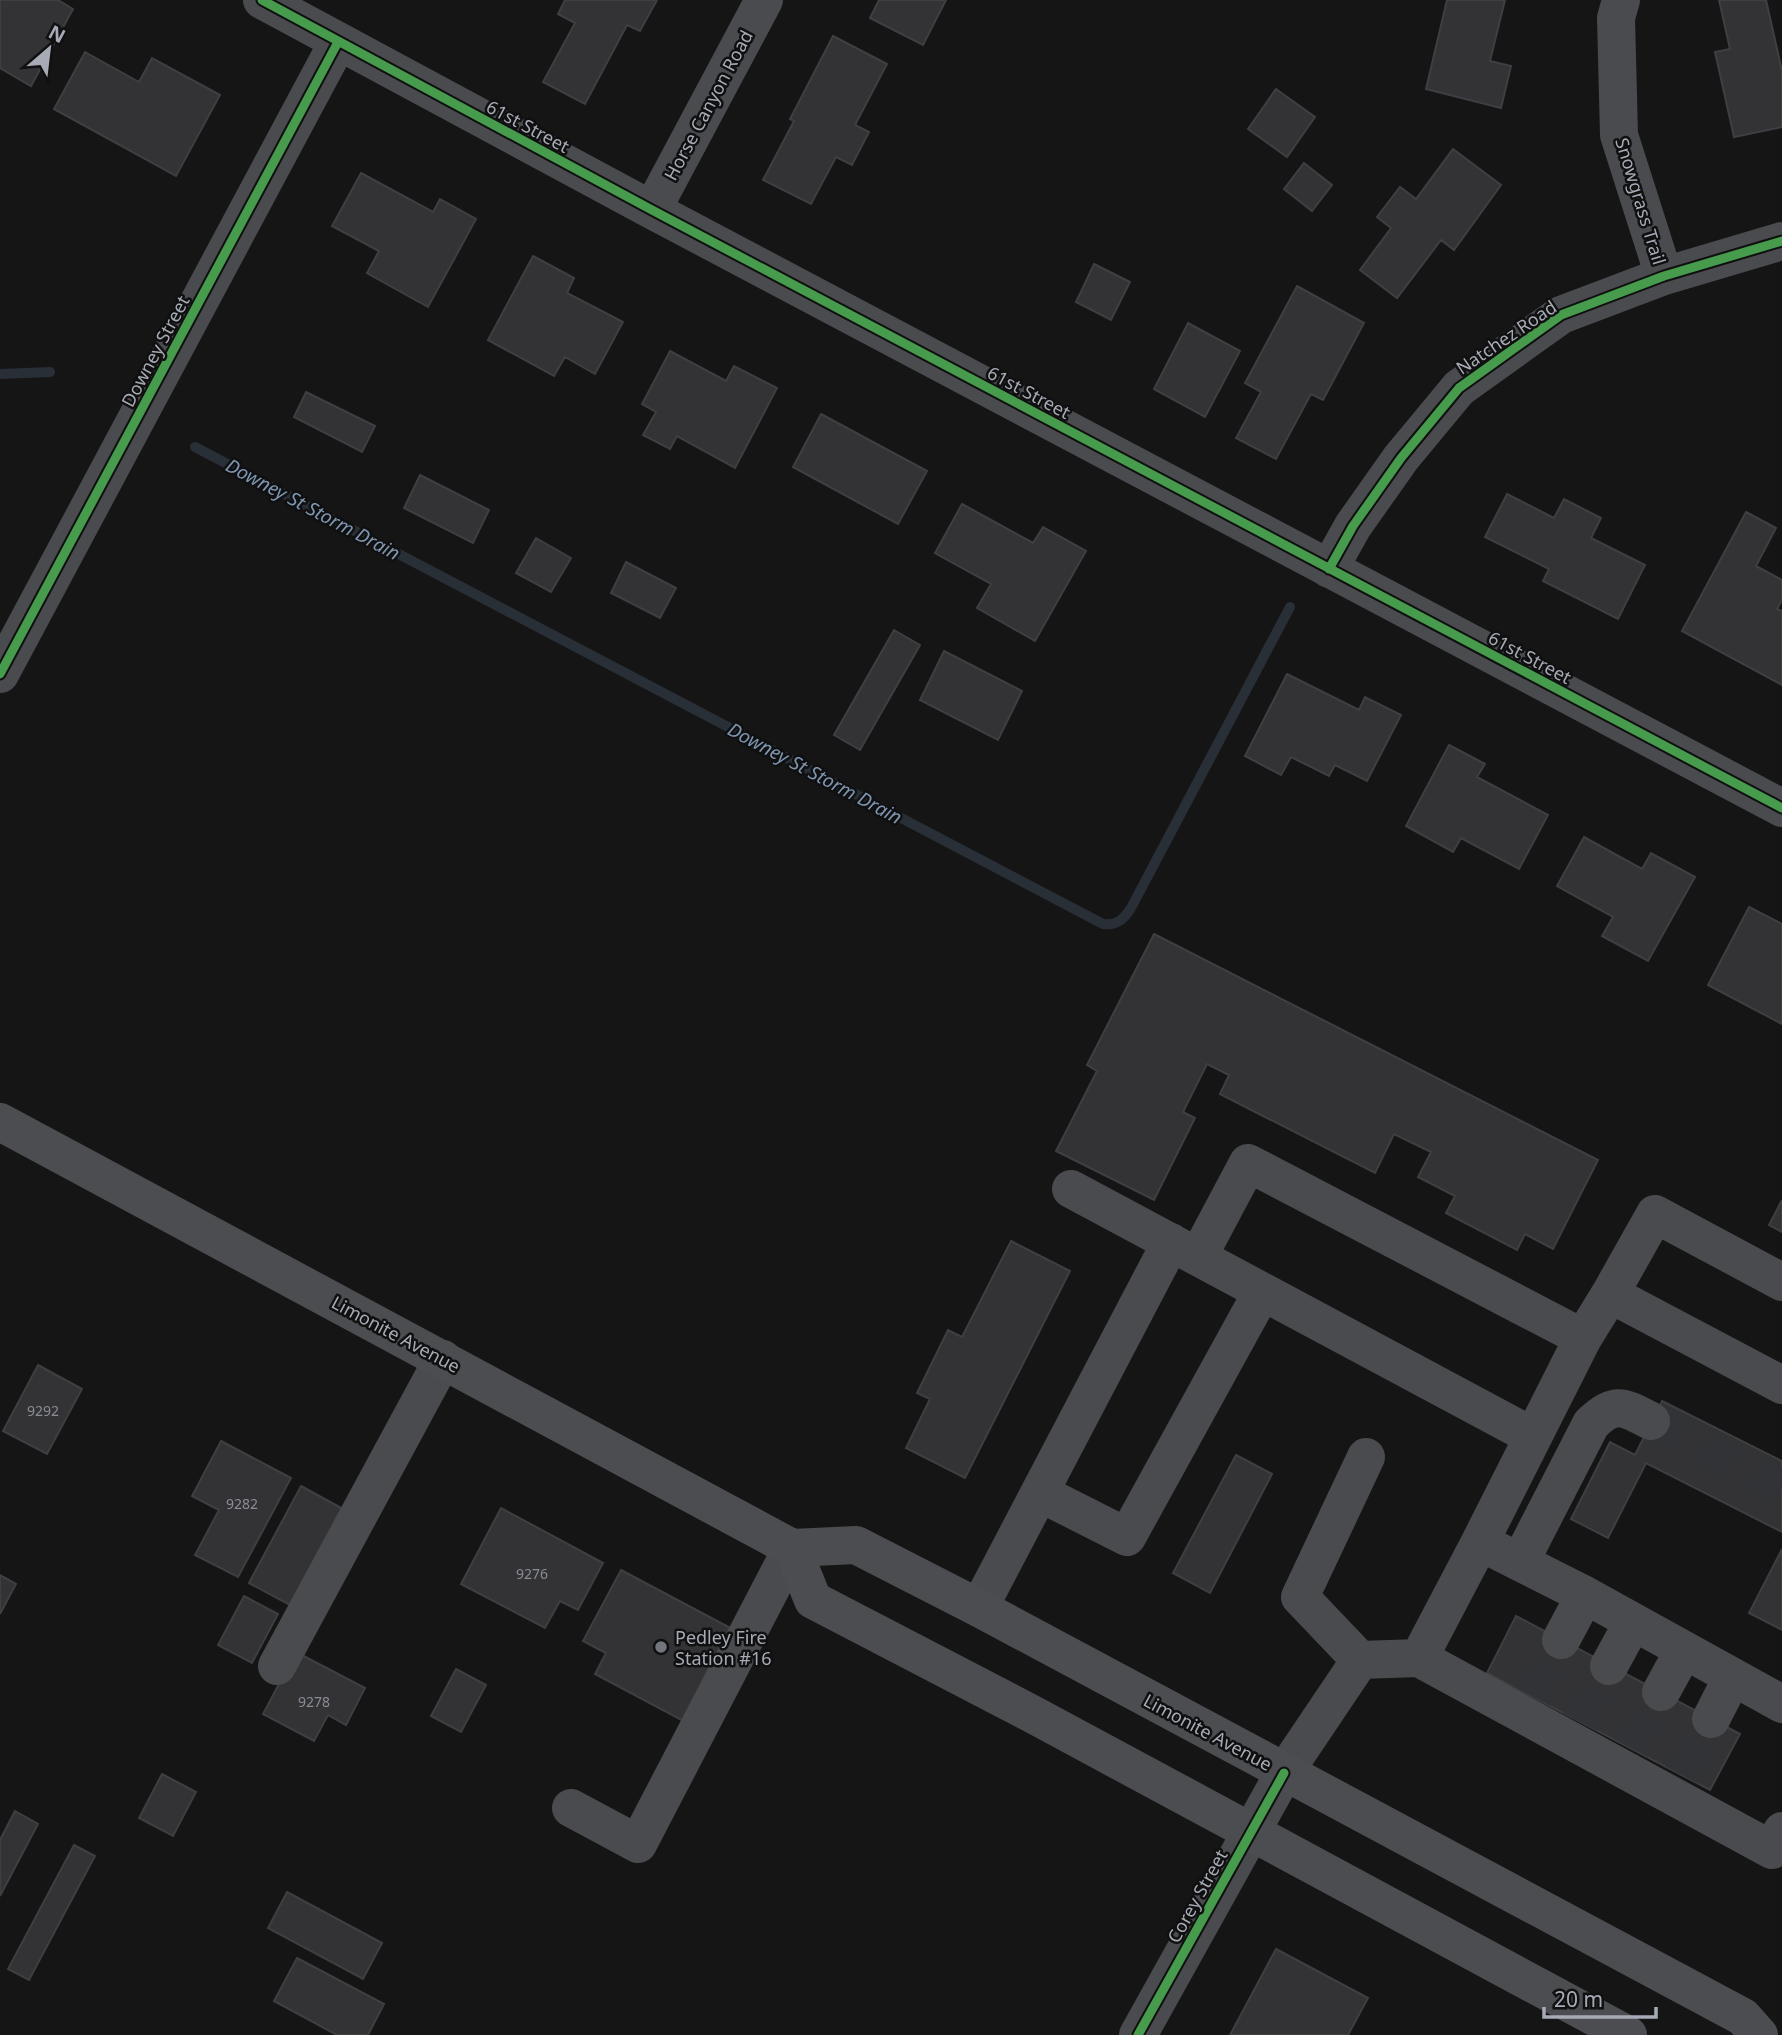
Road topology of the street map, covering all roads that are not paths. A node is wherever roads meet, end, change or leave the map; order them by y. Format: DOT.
graph roads {
  1 [pos="262,0"];
  2 [pos="764,0"];
  3 [pos="1621,0"];
  4 [pos="338,42"];
  5 [pos="652,210"];
  6 [pos="1782,241"];
  7 [pos="1664,276"];
  8 [pos="1329,569"];
  9 [pos="0,674"];
  10 [pos="1782,808"];
  11 [pos="0,1122"];
  12 [pos="1071,1189"];
  13 [pos="1184,1250"];
  14 [pos="1782,1282"];
  15 [pos="1262,1292"];
  16 [pos="1610,1294"];
  17 [pos="1583,1338"];
  18 [pos="443,1359"];
  19 [pos="1782,1385"];
  20 [pos="1651,1421"];
  21 [pos="1532,1436"];
  22 [pos="1366,1457"];
  23 [pos="1040,1493"];
  24 [pos="1480,1542"];
  25 [pos="792,1548"];
  26 [pos="1520,1562"];
  27 [pos="1585,1595"];
  28 [pos="979,1608"];
  29 [pos="1633,1622"];
  30 [pos="1561,1640"];
  31 [pos="1684,1650"];
  32 [pos="1419,1658"];
  33 [pos="1360,1660"];
  34 [pos="277,1666"];
  35 [pos="1609,1666"];
  36 [pos="1732,1678"];
  37 [pos="1661,1692"];
  38 [pos="1782,1704"];
  39 [pos="1711,1719"];
  40 [pos="1284,1773"];
  41 [pos="570,1808"];
  42 [pos="1782,1831"];
  43 [pos="1250,1833"];
  44 [pos="1138,2035"];
  45 [pos="1628,2035"];
  46 [pos="1759,2035"];
  1 -- 4 [label="street, 61st Street"];
  2 -- 5 [label="street, Horse Canyon Road"];
  3 -- 7 [label="street, Snowgrass Trail"];
  4 -- 5 [label="street, 61st Street"];
  4 -- 9 [label="street, Downey Street"];
  5 -- 8 [label="street, 61st Street"];
  6 -- 7 [label="street, Natchez Road"];
  7 -- 8 [label="street, Natchez Road"];
  8 -- 10 [label="street, 61st Street"];
  11 -- 18 [label="main road, Limonite Avenue"];
  12 -- 13 [label="street"];
  13 -- 15 [label="street"];
  13 -- 17 [label="street"];
  13 -- 23 [label="street"];
  14 -- 16 [label="street"];
  15 -- 21 [label="street"];
  15 -- 23 [label="street"];
  16 -- 17 [label="street"];
  16 -- 19 [label="street"];
  17 -- 21 [label="street"];
  18 -- 25 [label="main road, Limonite Avenue"];
  18 -- 34 [label="street"];
  20 -- 26 [label="street"];
  21 -- 24 [label="street"];
  22 -- 33 [label="street"];
  23 -- 28 [label="street"];
  24 -- 26 [label="street"];
  24 -- 32 [label="street"];
  25 -- 28 [label="main road, Limonite Avenue"];
  25 -- 41 [label="street"];
  25 -- 43 [label="main road"];
  26 -- 27 [label="street"];
  27 -- 29 [label="street"];
  27 -- 30 [label="street"];
  28 -- 40 [label="main road, Limonite Avenue"];
  29 -- 31 [label="street"];
  29 -- 35 [label="street"];
  31 -- 36 [label="street"];
  31 -- 37 [label="street"];
  32 -- 33 [label="street"];
  32 -- 42 [label="street"];
  33 -- 40 [label="street, Corey Street"];
  36 -- 38 [label="street"];
  36 -- 39 [label="street"];
  40 -- 43 [label="street, Corey Street"];
  40 -- 46 [label="main road, Limonite Avenue"];
  43 -- 44 [label="street, Corey Street"];
  43 -- 45 [label="main road"];
}
